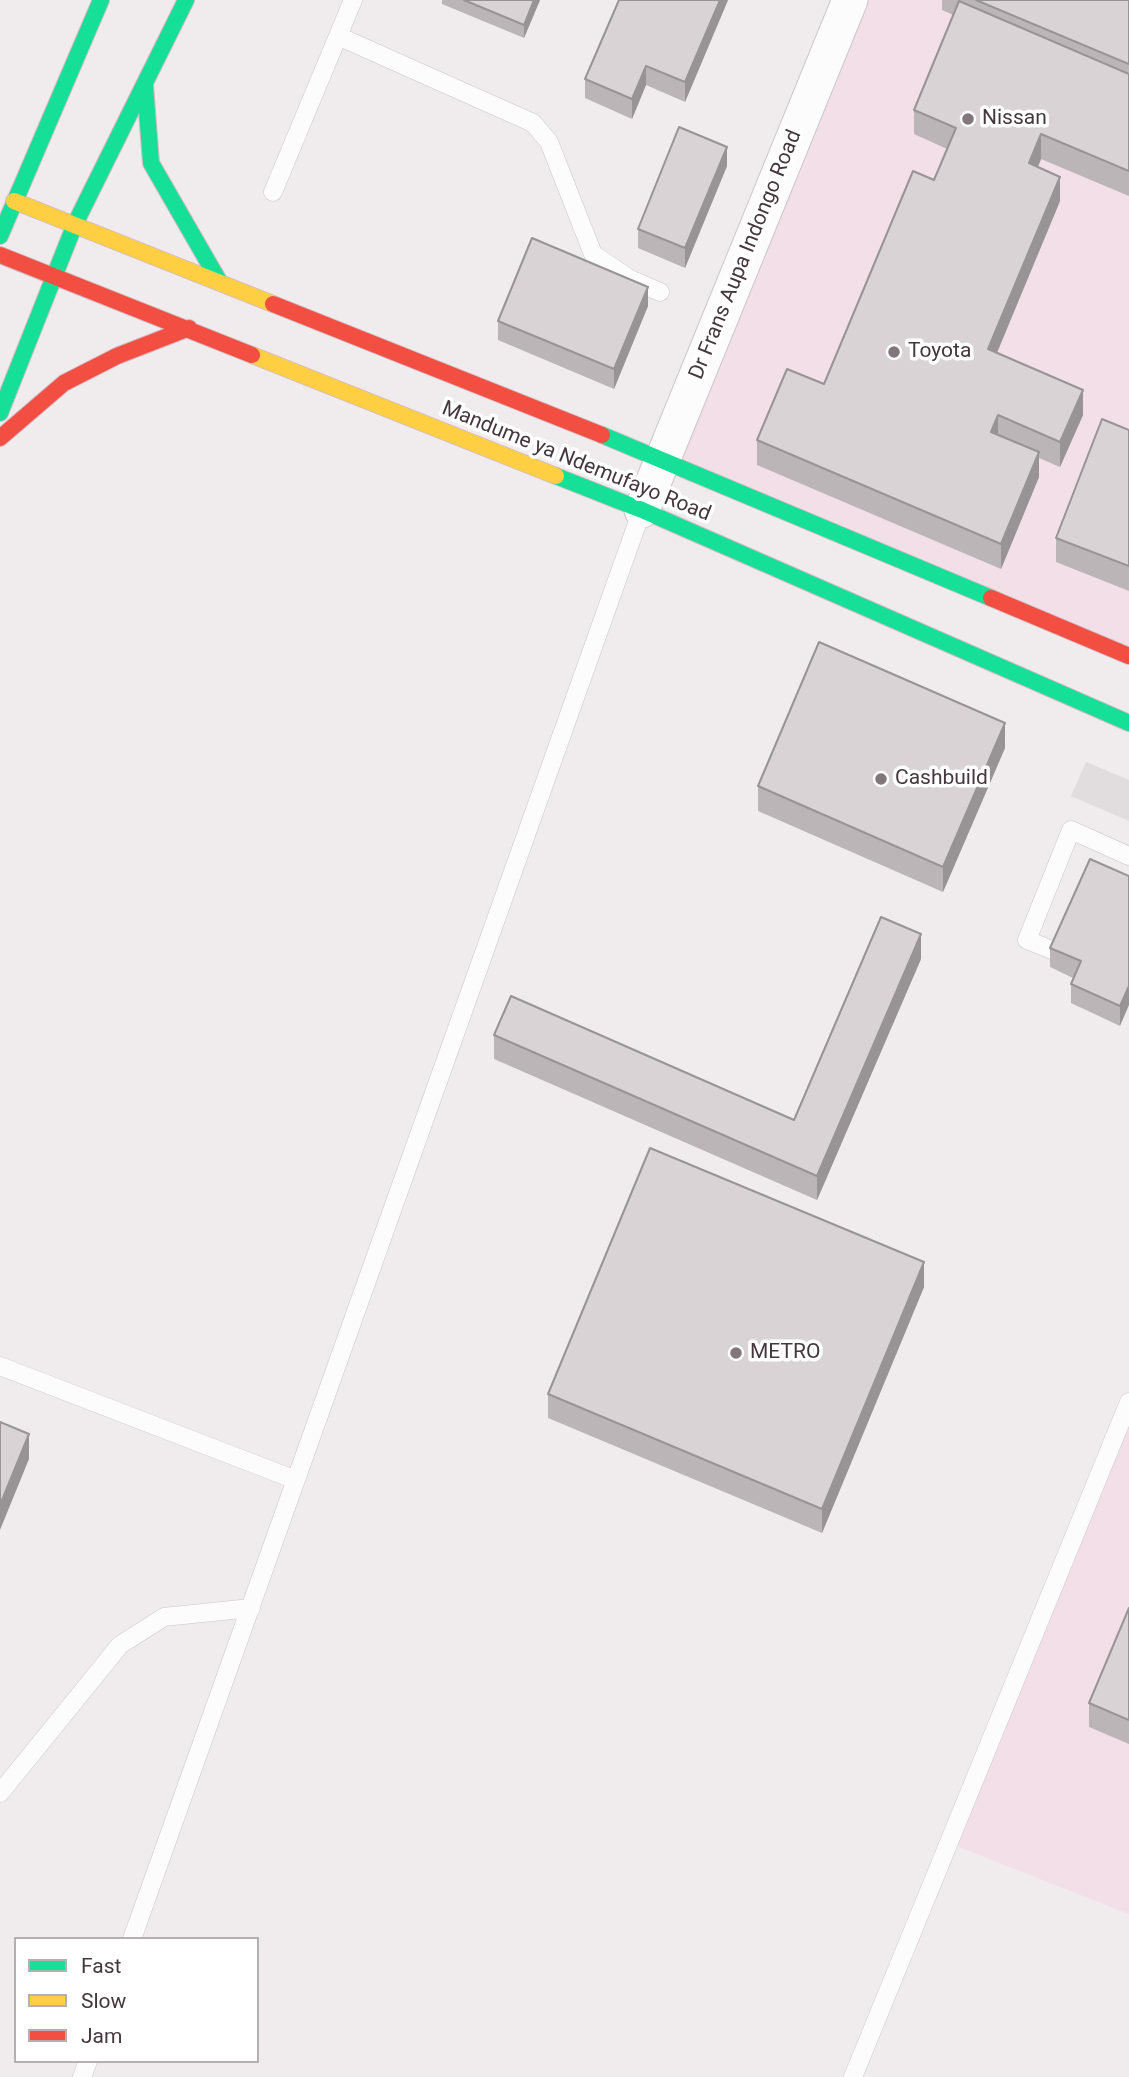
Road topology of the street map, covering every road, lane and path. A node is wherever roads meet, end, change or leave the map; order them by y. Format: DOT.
graph roads {
  1 [pos="101,0"];
  2 [pos="186,0"];
  3 [pos="353,0"];
  4 [pos="850,0"];
  5 [pos="338,36"];
  6 [pos="145,83"];
  7 [pos="274,192"];
  8 [pos="14,201"];
  9 [pos="75,223"];
  10 [pos="0,236"];
  11 [pos="0,255"];
  12 [pos="55,275"];
  13 [pos="219,281"];
  14 [pos="660,292"];
  15 [pos="189,328"];
  16 [pos="0,413"];
  17 [pos="0,438"];
  18 [pos="663,459"];
  19 [pos="642,510"];
  20 [pos="1129,656"];
  21 [pos="1129,723"];
  22 [pos="1129,856"];
  23 [pos="1057,952"];
  24 [pos="0,1366"];
  25 [pos="1129,1402"];
  26 [pos="296,1480"];
  27 [pos="251,1608"];
  28 [pos="0,1793"];
  29 [pos="133,1937"];
  30 [pos="853,2077"];
  1 -- 8 [label="main road"];
  2 -- 6 [label="main road"];
  3 -- 5 [label="lane"];
  4 -- 18 [label="street, Dr Frans Aupa Indongo Road"];
  5 -- 7 [label="lane"];
  5 -- 14 [label="lane"];
  6 -- 9 [label="main road"];
  6 -- 13 [label="main road"];
  8 -- 9 [label="main road, Mandume ya Ndemufayo Road"];
  8 -- 10 [label="main road"];
  9 -- 12 [label="main road"];
  9 -- 13 [label="main road, Mandume ya Ndemufayo Road"];
  11 -- 12 [label="main road, Mandume ya Ndemufayo Road"];
  12 -- 15 [label="main road, Mandume ya Ndemufayo Road"];
  12 -- 16 [label="main road"];
  13 -- 18 [label="main road, Mandume ya Ndemufayo Road"];
  15 -- 17 [label="main road"];
  15 -- 19 [label="main road, Mandume ya Ndemufayo Road"];
  18 -- 19 [label="street, Dr Frans Aupa Indongo Road"];
  18 -- 20 [label="main road, Mandume ya Ndemufayo Road"];
  19 -- 21 [label="main road, Mandume ya Ndemufayo Road"];
  19 -- 26 [label="lane"];
  22 -- 23 [label="lane"];
  24 -- 26 [label="lane"];
  25 -- 30 [label="lane"];
  26 -- 27 [label="lane"];
  27 -- 28 [label="lane"];
  27 -- 29 [label="lane"];
}
